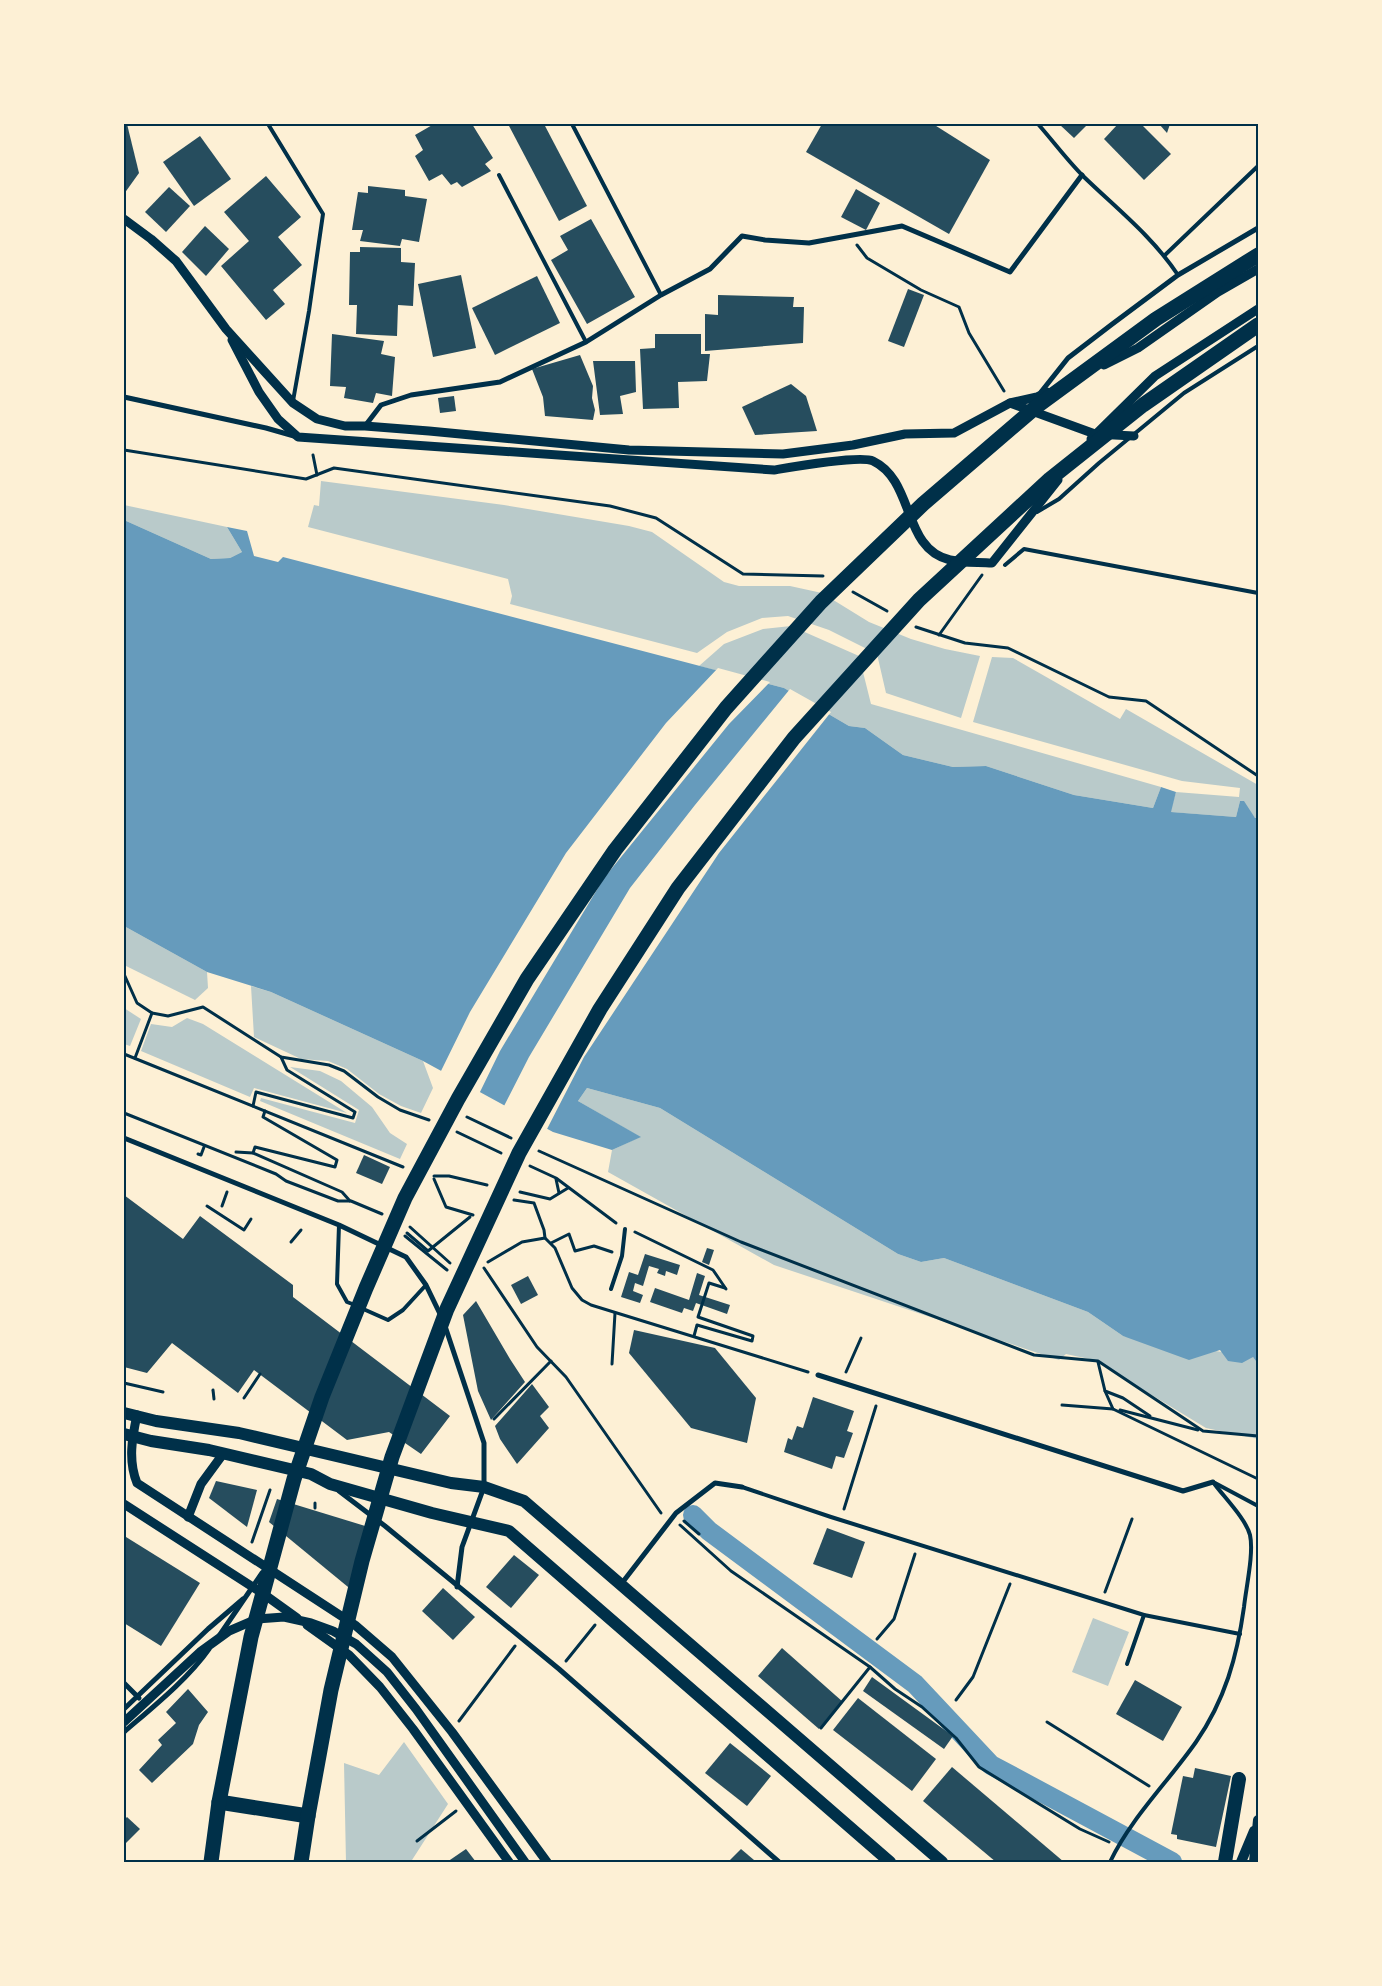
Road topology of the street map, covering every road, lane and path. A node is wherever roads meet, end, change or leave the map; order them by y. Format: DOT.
graph roads {
  1 [pos="268,124"];
  2 [pos="572,124"];
  3 [pos="1038,124"];
  4 [pos="1258,166"];
  5 [pos="1082,174"];
  6 [pos="499,175"];
  7 [pos="124,219"];
  8 [pos="1258,228"];
  9 [pos="851,236"];
  10 [pos="1165,255"];
  11 [pos="1258,255"];
  12 [pos="1258,269"];
  13 [pos="1178,275"];
  14 [pos="661,295"];
  15 [pos="1258,309"];
  16 [pos="1258,325"];
  17 [pos="226,329"];
  18 [pos="586,342"];
  19 [pos="1258,346"];
  20 [pos="1037,396"];
  21 [pos="124,397"];
  22 [pos="292,403"];
  23 [pos="1010,403"];
  24 [pos="365,426"];
  25 [pos="1095,434"];
  26 [pos="1134,436"];
  27 [pos="298,437"];
  28 [pos="124,450"];
  29 [pos="313,455"];
  30 [pos="317,475"];
  31 [pos="1028,517"];
  32 [pos="992,563"];
  33 [pos="1005,565"];
  34 [pos="825,576"];
  35 [pos="849,590"];
  36 [pos="1258,593"];
  37 [pos="889,613"];
  38 [pos="913,626"];
  39 [pos="939,635"];
  40 [pos="1258,776"];
  41 [pos="124,974"];
  42 [pos="152,1013"];
  43 [pos="124,1054"];
  44 [pos="281,1057"];
  45 [pos="135,1058"];
  46 [pos="253,1106"];
  47 [pos="124,1113"];
  48 [pos="461,1114"];
  49 [pos="436,1122"];
  50 [pos="453,1130"];
  51 [pos="124,1138"];
  52 [pos="514,1139"];
  53 [pos="531,1147"];
  54 [pos="236,1152"];
  55 [pos="253,1153"];
  56 [pos="504,1154"];
  57 [pos="522,1162"];
  58 [pos="432,1176"];
  59 [pos="449,1176"];
  60 [pos="556,1178"];
  61 [pos="568,1188"];
  62 [pos="227,1192"];
  63 [pos="559,1193"];
  64 [pos="550,1199"];
  65 [pos="207,1206"];
  66 [pos="222,1206"];
  67 [pos="472,1215"];
  68 [pos="250,1219"];
  69 [pos="339,1225"];
  70 [pos="624,1229"];
  71 [pos="302,1230"];
  72 [pos="291,1242"];
  73 [pos="551,1243"];
  74 [pos="622,1256"];
  75 [pos="450,1273"];
  76 [pos="426,1285"];
  77 [pos="611,1289"];
  78 [pos="614,1313"];
  79 [pos="694,1336"];
  80 [pos="861,1338"];
  81 [pos="551,1361"];
  82 [pos="1098,1362"];
  83 [pos="612,1364"];
  84 [pos="260,1374"];
  85 [pos="818,1375"];
  86 [pos="841,1382"];
  87 [pos="124,1383"];
  88 [pos="213,1390"];
  89 [pos="1105,1391"];
  90 [pos="163,1392"];
  91 [pos="880,1395"];
  92 [pos="244,1398"];
  93 [pos="214,1400"];
  94 [pos="1062,1405"];
  95 [pos="1113,1409"];
  96 [pos="124,1412"];
  97 [pos="137,1415"];
  98 [pos="1152,1417"];
  99 [pos="494,1419"];
  100 [pos="1203,1431"];
  101 [pos="128,1435"];
  102 [pos="1258,1436"];
  103 [pos="223,1454"];
  104 [pos="1258,1479"];
  105 [pos="1213,1482"];
  106 [pos="330,1484"];
  107 [pos="484,1487"];
  108 [pos="742,1487"];
  109 [pos="124,1499"];
  110 [pos="128,1506"];
  111 [pos="1258,1506"];
  112 [pos="188,1517"];
  113 [pos="1132,1519"];
  114 [pos="841,1520"];
  115 [pos="670,1521"];
  116 [pos="471,1522"];
  117 [pos="687,1524"];
  118 [pos="699,1534"];
  119 [pos="918,1544"];
  120 [pos="266,1568"];
  121 [pos="1014,1574"];
  122 [pos="622,1584"];
  123 [pos="252,1587"];
  124 [pos="457,1587"];
  125 [pos="247,1595"];
  126 [pos="1102,1602"];
  127 [pos="604,1614"];
  128 [pos="1144,1615"];
  129 [pos="1240,1634"];
  130 [pos="521,1637"];
  131 [pos="877,1639"];
  132 [pos="1127,1664"];
  133 [pos="870,1667"];
  134 [pos="559,1669"];
  135 [pos="124,1682"];
  136 [pos="137,1696"];
  137 [pos="956,1700"];
  138 [pos="124,1709"];
  139 [pos="150,1710"];
  140 [pos="124,1722"];
  141 [pos="1048,1722"];
  142 [pos="821,1728"];
  143 [pos="124,1732"];
  144 [pos="452,1732"];
  145 [pos="1239,1779"];
  146 [pos="1158,1792"];
  147 [pos="219,1802"];
  148 [pos="466,1803"];
  149 [pos="308,1816"];
  150 [pos="1258,1820"];
  151 [pos="1258,1824"];
  152 [pos="416,1841"];
  153 [pos="1118,1846"];
  154 [pos="211,1862"];
  155 [pos="301,1862"];
  156 [pos="509,1862"];
  157 [pos="525,1862"];
  158 [pos="546,1862"];
  159 [pos="779,1862"];
  160 [pos="890,1862"];
  161 [pos="942,1862"];
  162 [pos="1110,1862"];
  163 [pos="1225,1862"];
  164 [pos="1241,1862"];
  165 [pos="1254,1862"];
  1 -- 22 [label="lane"];
  2 -- 14 [label="lane"];
  3 -- 5 [label="lane"];
  4 -- 10 [label="lane"];
  5 -- 9 [label="street"];
  5 -- 10 [label="lane"];
  6 -- 18 [label="lane"];
  7 -- 17 [label="street"];
  8 -- 13 [label="street"];
  9 -- 14 [label="street"];
  9 -- 23 [label="path"];
  10 -- 13 [label="lane"];
  11 -- 147 [label="highway"];
  12 -- 20 [label="street"];
  13 -- 20 [label="street"];
  14 -- 18 [label="street"];
  15 -- 25 [label="street"];
  16 -- 149 [label="highway"];
  17 -- 22 [label="street"];
  17 -- 27 [label="street"];
  18 -- 24 [label="street"];
  19 -- 26 [label="lane"];
  20 -- 23 [label="street"];
  21 -- 27 [label="street"];
  22 -- 24 [label="street"];
  23 -- 24 [label="street"];
  23 -- 25 [label="street"];
  25 -- 26 [label="street"];
  25 -- 31 [label="street"];
  26 -- 31 [label="lane"];
  27 -- 32 [label="street"];
  28 -- 30 [label="path"];
  29 -- 30 [label="path"];
  30 -- 34 [label="path"];
  31 -- 32 [label="street"];
  32 -- 39 [label="path"];
  33 -- 36 [label="lane"];
  35 -- 37 [label="path"];
  38 -- 39 [label="path"];
  39 -- 40 [label="path"];
  41 -- 42 [label="path"];
  42 -- 44 [label="path"];
  42 -- 45 [label="path"];
  43 -- 45 [label="path"];
  44 -- 46 [label="path"];
  44 -- 49 [label="path"];
  45 -- 46 [label="path"];
  46 -- 55 [label="path"];
  47 -- 55 [label="path"];
  48 -- 52 [label="path"];
  50 -- 56 [label="path"];
  51 -- 69 [label="street"];
  53 -- 82 [label="path"];
  54 -- 55 [label="path"];
  57 -- 60 [label="path"];
  58 -- 59 [label="path"];
  60 -- 61 [label="path"];
  60 -- 63 [label="path"];
  61 -- 63 [label="path"];
  61 -- 70 [label="path"];
  62 -- 66 [label="path"];
  63 -- 64 [label="path"];
  65 -- 68 [label="path"];
  67 -- 75 [label="path"];
  69 -- 76 [label="street"];
  69 -- 76 [label="lane"];
  70 -- 74 [label="lane"];
  70 -- 79 [label="path"];
  71 -- 72 [label="path"];
  73 -- 74 [label="path"];
  73 -- 78 [label="path"];
  73 -- 81 [label="path"];
  74 -- 77 [label="lane"];
  76 -- 107 [label="street"];
  78 -- 79 [label="path"];
  78 -- 83 [label="path"];
  79 -- 85 [label="path"];
  80 -- 86 [label="path"];
  81 -- 99 [label="path"];
  81 -- 115 [label="path"];
  82 -- 89 [label="path"];
  82 -- 100 [label="path"];
  84 -- 92 [label="path"];
  85 -- 86 [label="street"];
  86 -- 91 [label="street"];
  87 -- 90 [label="path"];
  88 -- 93 [label="path"];
  89 -- 95 [label="path"];
  89 -- 98 [label="path"];
  91 -- 105 [label="street"];
  91 -- 114 [label="path"];
  94 -- 95 [label="path"];
  95 -- 98 [label="path"];
  95 -- 104 [label="path"];
  96 -- 97 [label="main road"];
  97 -- 101 [label="street"];
  97 -- 107 [label="main road"];
  98 -- 100 [label="path"];
  100 -- 102 [label="path"];
  101 -- 103 [label="main road"];
  101 -- 112 [label="street"];
  103 -- 106 [label="main road"];
  103 -- 112 [label="street"];
  105 -- 111 [label="lane"];
  105 -- 129 [label="lane"];
  106 -- 116 [label="main road"];
  106 -- 124 [label="street"];
  107 -- 116 [label="street"];
  107 -- 122 [label="main road"];
  108 -- 114 [label="lane"];
  108 -- 115 [label="street"];
  109 -- 110 [label="street"];
  110 -- 123 [label="street"];
  112 -- 120 [label="street"];
  113 -- 126 [label="path"];
  114 -- 119 [label="lane"];
  115 -- 122 [label="street"];
  115 -- 133 [label="path"];
  116 -- 124 [label="street"];
  116 -- 127 [label="main road"];
  117 -- 118 [label="path"];
  119 -- 121 [label="lane"];
  119 -- 131 [label="path"];
  120 -- 123 [label="street"];
  120 -- 144 [label="street"];
  121 -- 126 [label="lane"];
  121 -- 137 [label="path"];
  122 -- 161 [label="main road"];
  123 -- 125 [label="street"];
  123 -- 148 [label="street"];
  124 -- 130 [label="street"];
  125 -- 136 [label="street"];
  125 -- 139 [label="street"];
  126 -- 128 [label="lane"];
  127 -- 134 [label="path"];
  127 -- 160 [label="main road"];
  128 -- 129 [label="lane"];
  128 -- 132 [label="lane"];
  129 -- 146 [label="lane"];
  130 -- 134 [label="street"];
  130 -- 144 [label="path"];
  133 -- 142 [label="path"];
  133 -- 153 [label="path"];
  134 -- 159 [label="street"];
  135 -- 136 [label="street"];
  136 -- 138 [label="street"];
  136 -- 139 [label="street"];
  139 -- 143 [label="street"];
  140 -- 157 [label="street"];
  141 -- 146 [label="path"];
  144 -- 158 [label="street"];
  145 -- 163 [label="highway"];
  146 -- 153 [label="lane"];
  147 -- 149 [label="highway"];
  147 -- 154 [label="highway"];
  148 -- 152 [label="path"];
  148 -- 156 [label="street"];
  149 -- 155 [label="highway"];
  150 -- 151 [label="main road"];
  151 -- 164 [label="main road"];
  151 -- 165 [label="main road"];
  153 -- 162 [label="lane"];
}
